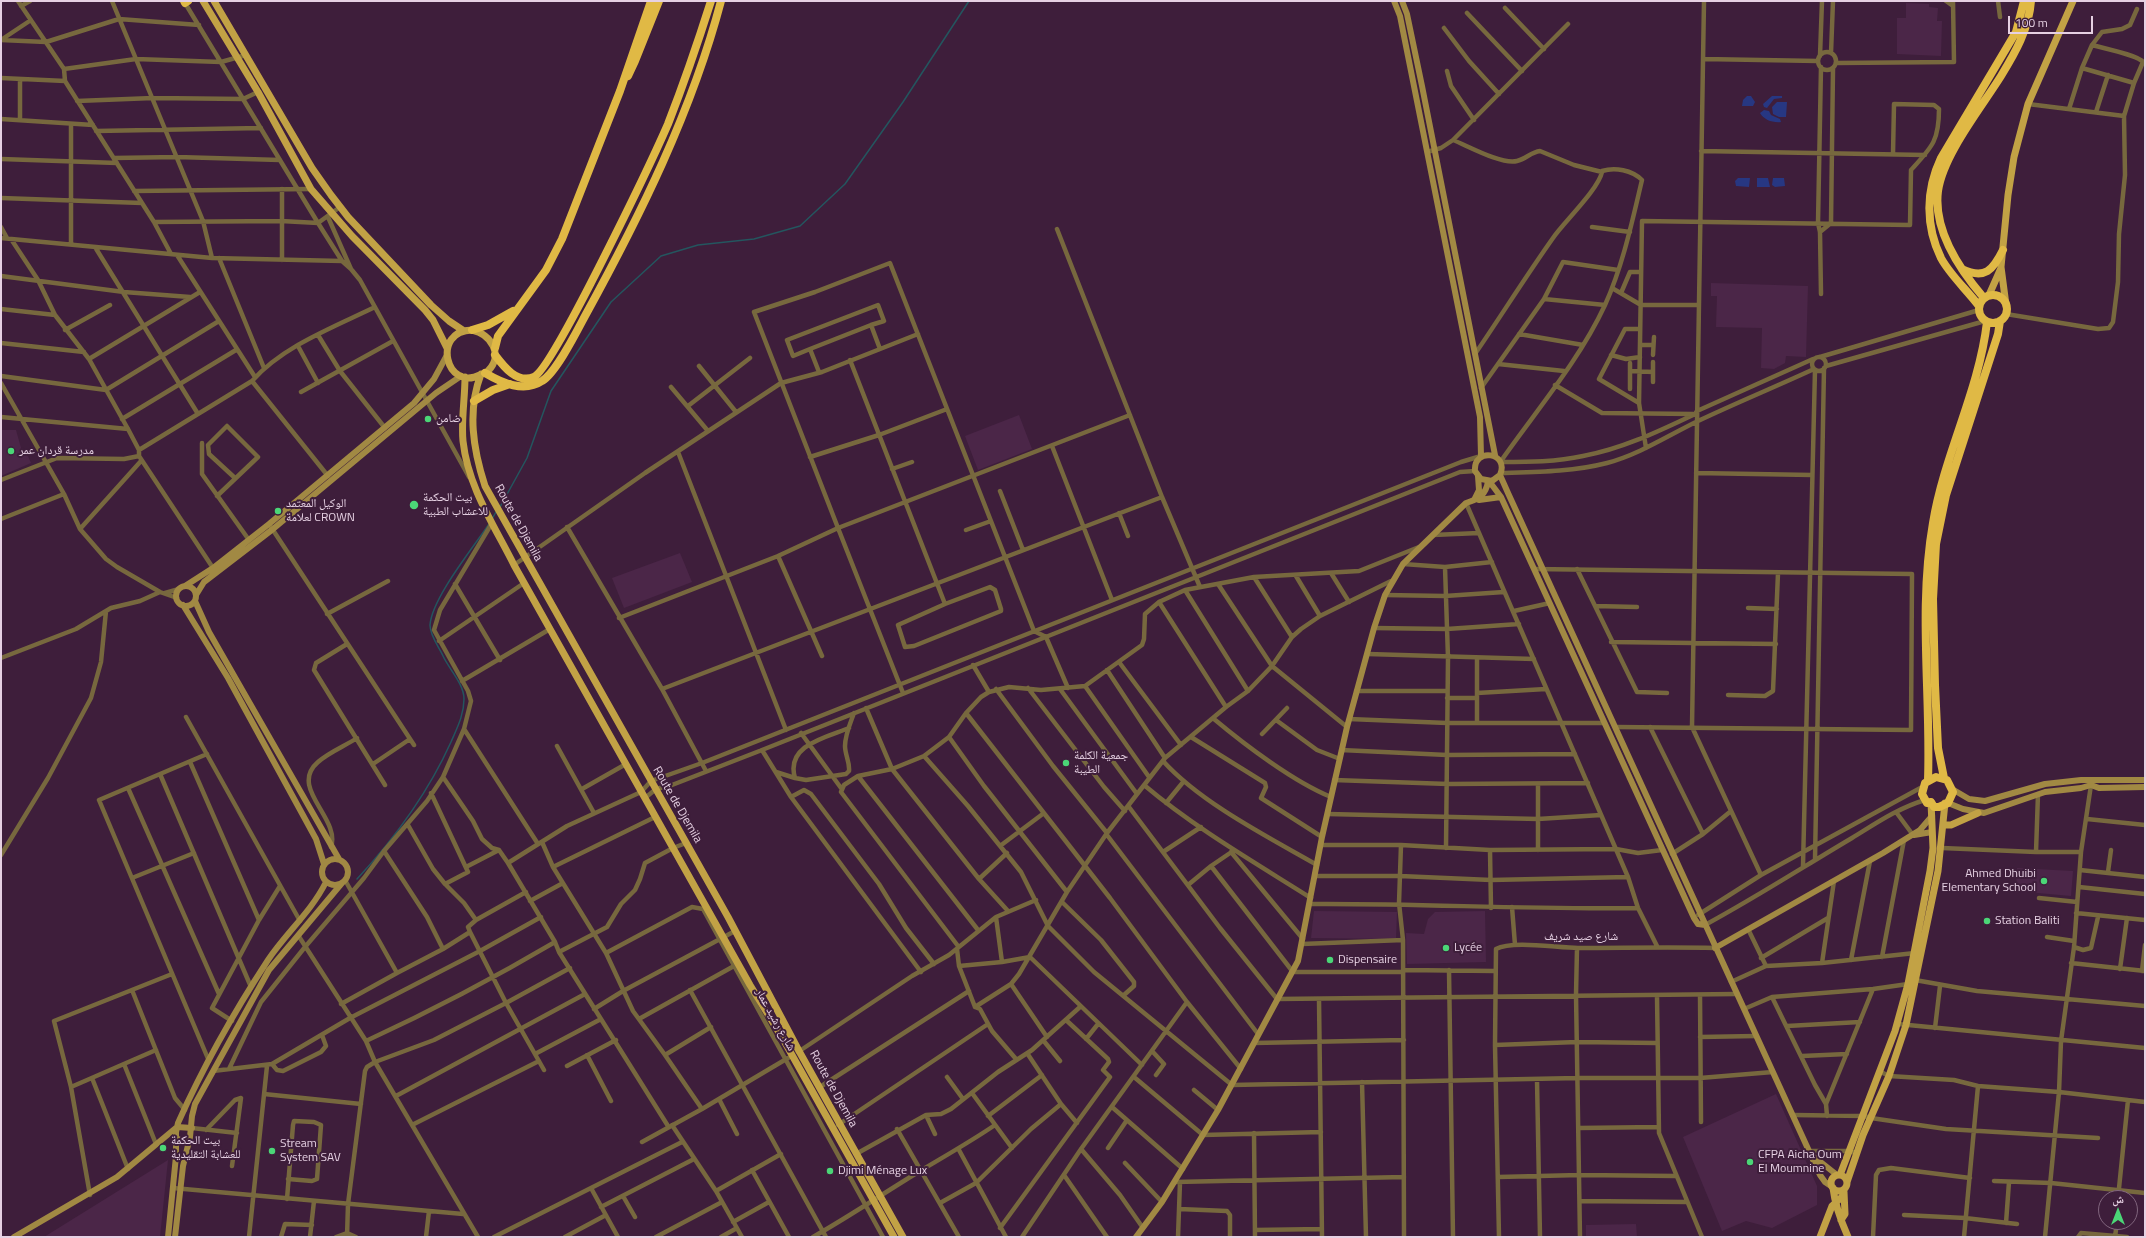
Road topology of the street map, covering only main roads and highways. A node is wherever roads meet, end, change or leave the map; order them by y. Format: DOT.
graph roads {
  1 [pos="203,1"];
  2 [pos="214,1"];
  3 [pos="650,1"];
  4 [pos="659,1"];
  5 [pos="711,1"];
  6 [pos="721,1"];
  7 [pos="1394,1"];
  8 [pos="1402,1"];
  9 [pos="2024,1"];
  10 [pos="2031,1"];
  11 [pos="2073,1"];
  12 [pos="620,90"];
  13 [pos="273,102"];
  14 [pos="265,106"];
  15 [pos="1441,186"];
  16 [pos="1434,188"];
  17 [pos="2003,250"];
  18 [pos="1961,268"];
  19 [pos="2001,268"];
  20 [pos="1986,297"];
  21 [pos="2006,305"];
  22 [pos="518,307"];
  23 [pos="1979,308"];
  24 [pos="1986,321"];
  25 [pos="2000,321"];
  26 [pos="468,330"];
  27 [pos="447,351"];
  28 [pos="495,352"];
  29 [pos="483,374"];
  30 [pos="463,377"];
  31 [pos="510,384"];
  32 [pos="474,401"];
  33 [pos="1494,455"];
  34 [pos="1481,456"];
  35 [pos="1477,474"];
  36 [pos="1501,474"];
  37 [pos="1488,481"];
  38 [pos="1501,497"];
  39 [pos="1474,501"];
  40 [pos="271,527"];
  41 [pos="182,587"];
  42 [pos="196,598"];
  43 [pos="183,605"];
  44 [pos="1944,778"];
  45 [pos="2145,780"];
  46 [pos="1926,783"];
  47 [pos="2145,787"];
  48 [pos="1952,789"];
  49 [pos="1928,801"];
  50 [pos="1947,803"];
  51 [pos="1978,813"];
  52 [pos="1932,816"];
  53 [pos="1943,826"];
  54 [pos="1932,832"];
  55 [pos="1913,835"];
  56 [pos="339,859"];
  57 [pos="324,864"];
  58 [pos="326,882"];
  59 [pos="344,882"];
  60 [pos="1704,925"];
  61 [pos="1715,948"];
  62 [pos="1917,953"];
  63 [pos="250,996"];
  64 [pos="192,1103"];
  65 [pos="1868,1117"];
  66 [pos="177,1126"];
  67 [pos="192,1128"];
  68 [pos="176,1138"];
  69 [pos="190,1140"];
  70 [pos="1853,1152"];
  71 [pos="1811,1153"];
  72 [pos="1839,1175"];
  73 [pos="1847,1182"];
  74 [pos="1832,1187"];
  75 [pos="1844,1196"];
  76 [pos="1834,1203"];
  77 [pos="1841,1221"];
  78 [pos="14,1237"];
  79 [pos="168,1237"];
  80 [pos="175,1237"];
  81 [pos="894,1237"];
  82 [pos="903,1237"];
  83 [pos="1136,1237"];
  84 [pos="1820,1237"];
  85 [pos="1848,1237"];
  1 -- 14 [label="main road"];
  2 -- 13 [label="main road"];
  3 -- 12 [label="highway"];
  4 -- 12 [label="highway"];
  5 -- 28 [label="highway"];
  6 -- 31 [label="highway"];
  7 -- 16 [label="main road"];
  8 -- 15 [label="main road"];
  9 -- 23 [label="highway"];
  10 -- 18 [label="highway"];
  11 -- 17 [label="main road"];
  12 -- 22 [label="highway"];
  13 -- 14 [label="main road"];
  13 -- 26 [label="main road"];
  14 -- 27 [label="main road"];
  15 -- 16 [label="main road"];
  15 -- 33 [label="main road"];
  16 -- 34 [label="main road"];
  17 -- 18 [label="highway"];
  17 -- 19 [label="main road"];
  18 -- 20 [label="highway"];
  19 -- 20 [label="main road"];
  19 -- 21 [label="main road"];
  20 -- 21 [label="highway"];
  20 -- 23 [label="highway"];
  21 -- 25 [label="highway"];
  22 -- 26 [label="highway"];
  22 -- 28 [label="highway"];
  23 -- 24 [label="highway"];
  24 -- 25 [label="highway"];
  24 -- 46 [label="highway"];
  25 -- 44 [label="highway"];
  26 -- 27 [label="main road"];
  26 -- 28 [label="main road"];
  27 -- 30 [label="main road"];
  27 -- 40 [label="main road"];
  28 -- 29 [label="main road"];
  29 -- 30 [label="main road"];
  29 -- 31 [label="highway"];
  29 -- 32 [label="main road, Route de Djemila"];
  30 -- 40 [label="main road"];
  30 -- 81 [label="main road"];
  31 -- 32 [label="highway"];
  32 -- 82 [label="main road, Route de Djemila"];
  33 -- 34 [label="main road"];
  33 -- 36 [label="main road"];
  34 -- 35 [label="main road"];
  35 -- 37 [label="main road"];
  35 -- 39 [label="main road"];
  36 -- 37 [label="main road"];
  36 -- 60 [label="main road"];
  37 -- 38 [label="main road"];
  37 -- 39 [label="main road"];
  38 -- 39 [label="main road"];
  38 -- 60 [label="main road"];
  39 -- 83 [label="main road"];
  40 -- 41 [label="main road"];
  40 -- 42 [label="main road"];
  41 -- 42 [label="main road"];
  41 -- 43 [label="main road"];
  42 -- 43 [label="main road"];
  42 -- 56 [label="main road"];
  43 -- 57 [label="main road"];
  44 -- 46 [label="highway"];
  44 -- 48 [label="highway"];
  45 -- 48 [label="main road"];
  46 -- 49 [label="highway"];
  47 -- 51 [label="main road"];
  48 -- 50 [label="highway"];
  49 -- 50 [label="highway"];
  49 -- 52 [label="main road"];
  50 -- 51 [label="main road"];
  50 -- 53 [label="main road"];
  51 -- 53 [label="main road"];
  52 -- 54 [label="main road"];
  52 -- 55 [label="main road"];
  53 -- 62 [label="main road"];
  54 -- 55 [label="main road"];
  54 -- 62 [label="main road"];
  55 -- 61 [label="main road"];
  56 -- 57 [label="main road"];
  56 -- 59 [label="main road"];
  57 -- 58 [label="main road"];
  58 -- 59 [label="main road"];
  58 -- 63 [label="main road"];
  59 -- 63 [label="main road"];
  60 -- 61 [label="main road"];
  61 -- 71 [label="main road"];
  62 -- 65 [label="main road"];
  62 -- 65 [label="main road"];
  63 -- 64 [label="main road"];
  63 -- 64 [label="main road"];
  64 -- 66 [label="main road"];
  64 -- 67 [label="main road"];
  65 -- 70 [label="main road"];
  66 -- 67 [label="main road"];
  66 -- 68 [label="main road"];
  66 -- 78 [label="main road"];
  67 -- 69 [label="main road"];
  68 -- 69 [label="main road"];
  68 -- 79 [label="main road"];
  69 -- 80 [label="main road"];
  70 -- 72 [label="main road"];
  70 -- 73 [label="main road"];
  71 -- 72 [label="main road"];
  71 -- 74 [label="main road"];
  72 -- 73 [label="main road"];
  72 -- 74 [label="main road"];
  73 -- 75 [label="main road"];
  74 -- 75 [label="main road"];
  74 -- 76 [label="main road"];
  75 -- 76 [label="main road"];
  75 -- 77 [label="main road"];
  76 -- 77 [label="main road"];
  76 -- 84 [label="main road"];
  77 -- 85 [label="main road"];
}
